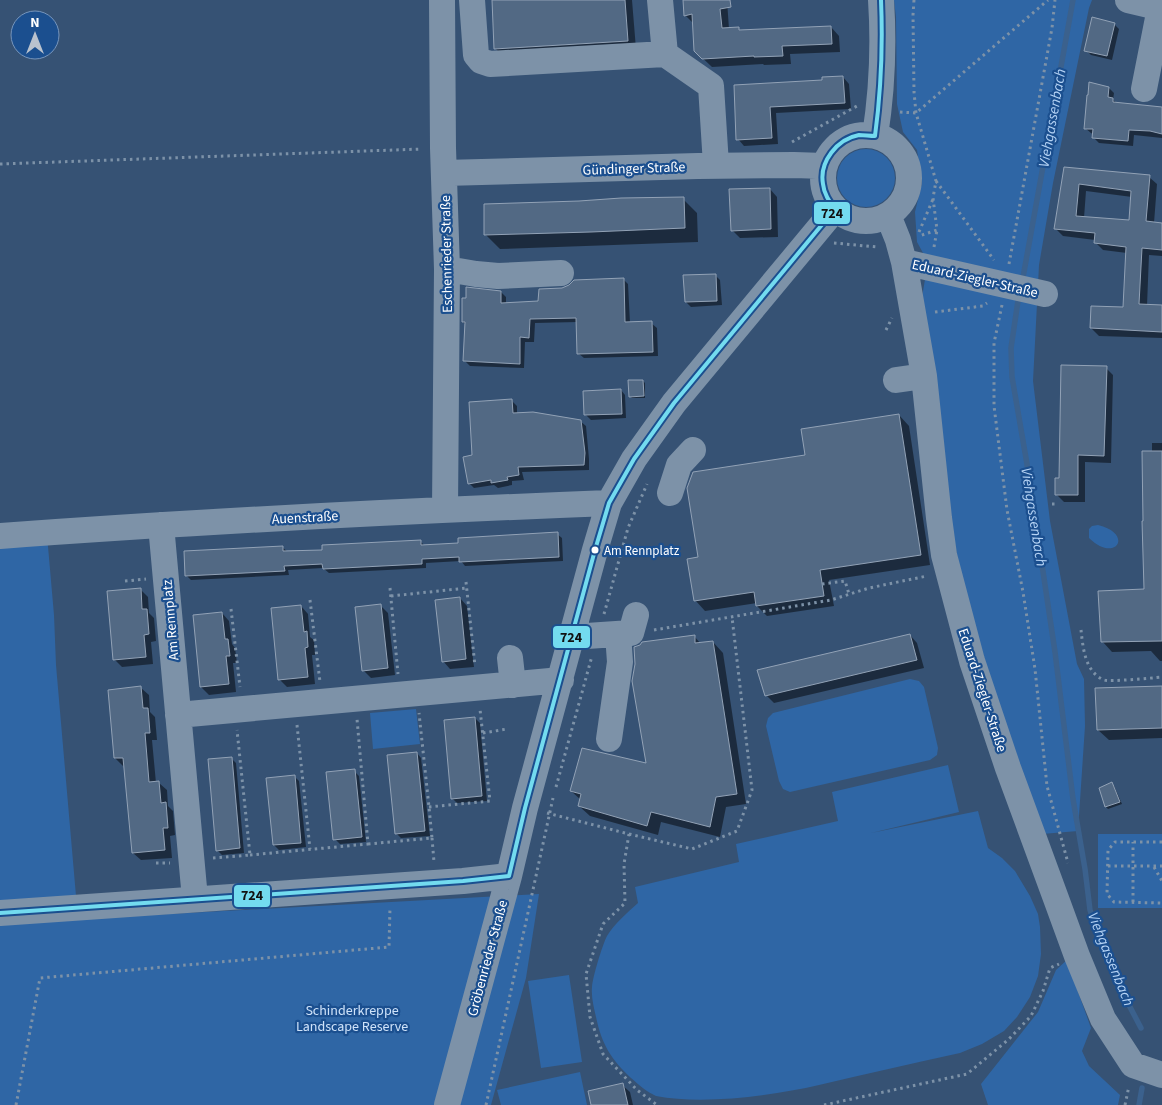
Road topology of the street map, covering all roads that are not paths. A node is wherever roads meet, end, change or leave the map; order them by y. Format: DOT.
graph roads {
  1 [pos="442,0"];
  2 [pos="472,0"];
  3 [pos="660,0"];
  4 [pos="881,0"];
  5 [pos="1128,0"];
  6 [pos="1161,8"];
  7 [pos="665,54"];
  8 [pos="1144,89"];
  9 [pos="874,136"];
  10 [pos="444,161"];
  11 [pos="716,165"];
  12 [pos="824,166"];
  13 [pos="835,209"];
  14 [pos="888,216"];
  15 [pos="901,251"];
  16 [pos="447,269"];
  17 [pos="561,273"];
  18 [pos="1045,294"];
  19 [pos="924,376"];
  20 [pos="896,380"];
  21 [pos="693,450"];
  22 [pos="660,486"];
  23 [pos="609,503"];
  24 [pos="445,509"];
  25 [pos="161,525"];
  26 [pos="0,536"];
  27 [pos="611,631"];
  28 [pos="510,658"];
  29 [pos="560,680"];
  30 [pos="495,685"];
  31 [pos="178,715"];
  32 [pos="609,739"];
  33 [pos="510,876"];
  34 [pos="195,899"];
  35 [pos="0,913"];
  36 [pos="1162,1075"];
  37 [pos="447,1105"];
  1 -- 10 [label="street, Eschenrieder Straße"];
  2 -- 7 [label="street"];
  3 -- 7 [label="street"];
  4 -- 9 [label="street"];
  5 -- 6 [label="street"];
  6 -- 8 [label="street"];
  7 -- 11 [label="street"];
  9 -- 12 [label="street"];
  9 -- 14 [label="street"];
  10 -- 11 [label="street, Gündinger Straße"];
  10 -- 16 [label="street, Eschenrieder Straße"];
  11 -- 12 [label="street, Gündinger Straße"];
  12 -- 13 [label="street"];
  13 -- 14 [label="street"];
  13 -- 23 [label="street, Gröbenrieder Straße"];
  14 -- 15 [label="street, Eduard-Ziegler-Straße"];
  15 -- 18 [label="street, Eduard-Ziegler-Straße"];
  15 -- 19 [label="street, Eduard-Ziegler-Straße"];
  16 -- 17 [label="street"];
  16 -- 24 [label="street, Eschenrieder Straße"];
  19 -- 20 [label="street"];
  19 -- 36 [label="street, Eduard-Ziegler-Straße"];
  21 -- 22 [label="street"];
  23 -- 24 [label="street, Auenstraße"];
  23 -- 27 [label="street, Gröbenrieder Straße"];
  24 -- 25 [label="street, Auenstraße"];
  25 -- 26 [label="street, Auenstraße"];
  25 -- 31 [label="street, Am Rennplatz"];
  27 -- 29 [label="street, Gröbenrieder Straße"];
  27 -- 32 [label="street"];
  28 -- 30 [label="street"];
  29 -- 30 [label="street"];
  29 -- 33 [label="street, Gröbenrieder Straße"];
  30 -- 31 [label="street"];
  31 -- 34 [label="street, Am Rennplatz"];
  33 -- 34 [label="street"];
  33 -- 37 [label="street, Gröbenrieder Straße"];
  34 -- 35 [label="street"];
}
